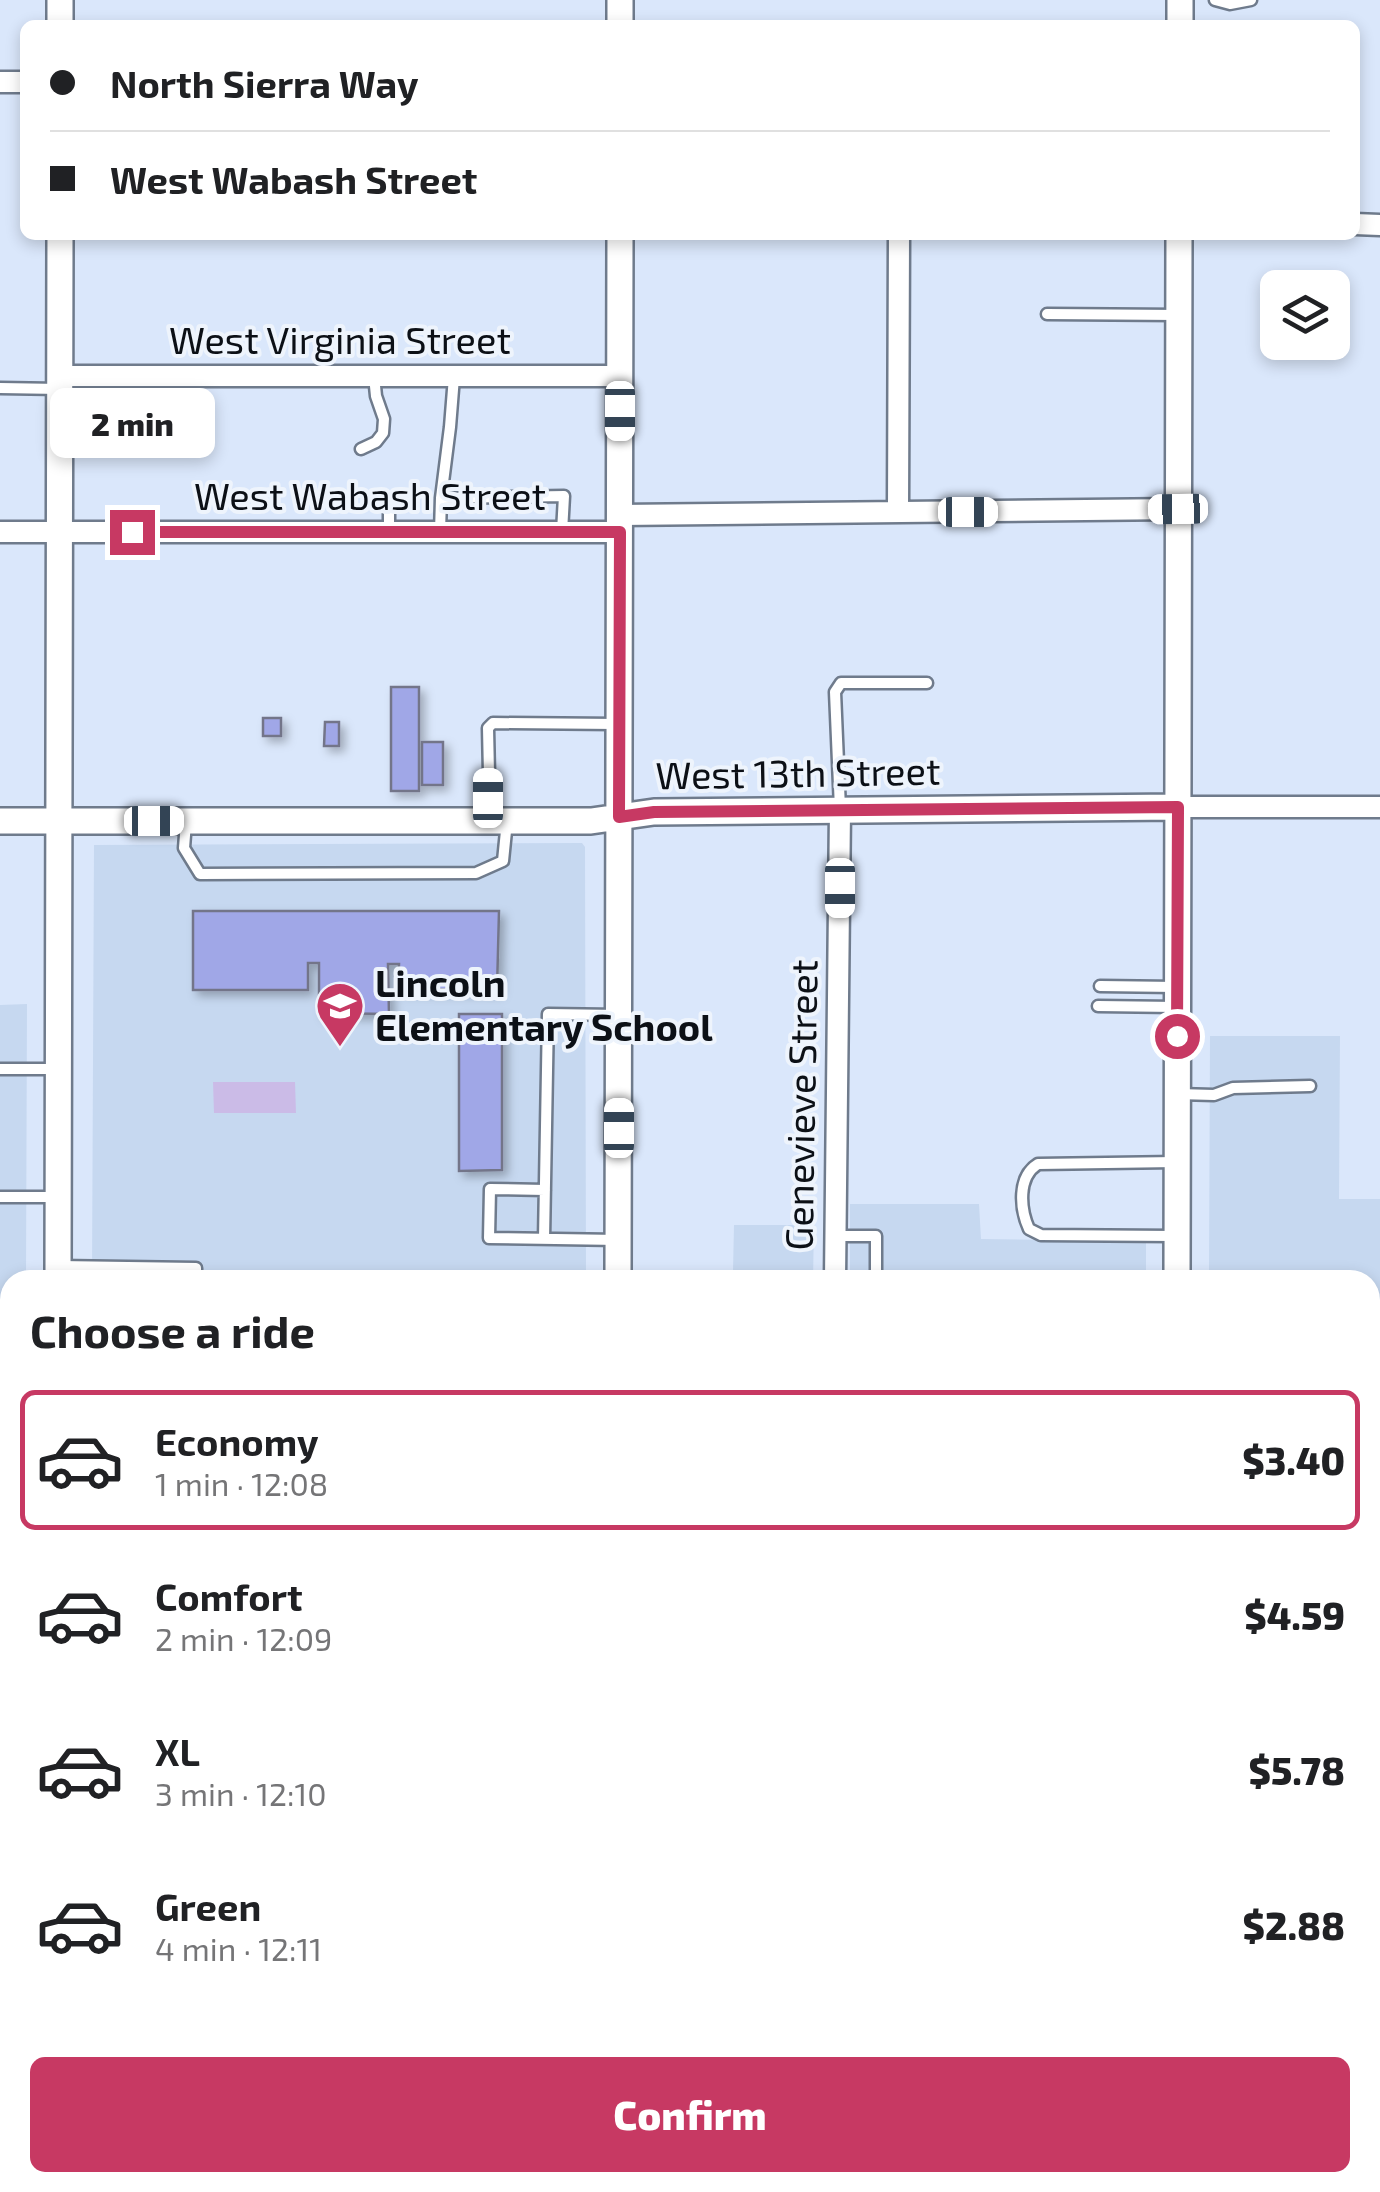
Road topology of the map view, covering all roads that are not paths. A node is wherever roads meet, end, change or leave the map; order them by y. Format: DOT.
graph roads {
  1 [pos="1216,0"];
  2 [pos="1251,0"];
  3 [pos="60,240"];
  4 [pos="620,240"];
  5 [pos="899,240"];
  6 [pos="1179,240"];
  7 [pos="1047,314"];
  8 [pos="1179,315"];
  9 [pos="374,376"];
  10 [pos="454,376"];
  11 [pos="620,376"];
  12 [pos="61,382"];
  13 [pos="0,388"];
  14 [pos="361,448"];
  15 [pos="441,498"];
  16 [pos="389,504"];
  17 [pos="1178,509"];
  18 [pos="898,512"];
  19 [pos="620,524"];
  20 [pos="0,532"];
  21 [pos="59,532"];
  22 [pos="389,532"];
  23 [pos="440,532"];
  24 [pos="562,532"];
  25 [pos="927,683"];
  26 [pos="619,724"];
  27 [pos="1178,807"];
  28 [pos="1380,807"];
  29 [pos="840,810"];
  30 [pos="619,817"];
  31 [pos="0,821"];
  32 [pos="60,821"];
  33 [pos="186,821"];
  34 [pos="498,821"];
  35 [pos="1100,986"];
  36 [pos="1177,997"];
  37 [pos="1098,1006"];
  38 [pos="619,1015"];
  39 [pos="59,1068"];
  40 [pos="0,1069"];
  41 [pos="1310,1086"];
  42 [pos="1177,1094"];
  43 [pos="1177,1162"];
  44 [pos="545,1190"];
  45 [pos="0,1197"];
  46 [pos="58,1197"];
  47 [pos="836,1236"];
  48 [pos="1176,1236"];
  49 [pos="544,1239"];
  50 [pos="619,1240"];
  51 [pos="58,1270"];
  52 [pos="141,1270"];
  53 [pos="196,1270"];
  54 [pos="618,1270"];
  55 [pos="836,1270"];
  56 [pos="876,1270"];
  57 [pos="1176,1270"];
  1 -- 2 [label="lane"];
  3 -- 12 [label="street"];
  4 -- 11 [label="street"];
  5 -- 18 [label="street"];
  6 -- 8 [label="street"];
  7 -- 8 [label="lane"];
  8 -- 17 [label="street"];
  9 -- 10 [label="street, West Virginia Street"];
  9 -- 12 [label="street, West Virginia Street"];
  9 -- 14 [label="lane"];
  10 -- 11 [label="street, West Virginia Street"];
  10 -- 15 [label="lane"];
  11 -- 19 [label="street"];
  12 -- 13 [label="lane"];
  12 -- 21 [label="street"];
  15 -- 23 [label="lane"];
  15 -- 24 [label="lane"];
  16 -- 22 [label="lane"];
  17 -- 18 [label="street, West Wabash Street"];
  17 -- 27 [label="street"];
  18 -- 19 [label="street, West Wabash Street"];
  19 -- 24 [label="street, West Wabash Street"];
  19 -- 26 [label="street"];
  20 -- 21 [label="street, West Wabash Street"];
  21 -- 22 [label="street, West Wabash Street"];
  21 -- 32 [label="street"];
  22 -- 23 [label="street, West Wabash Street"];
  23 -- 24 [label="street, West Wabash Street"];
  25 -- 29 [label="lane"];
  26 -- 30 [label="street"];
  26 -- 34 [label="lane"];
  27 -- 28 [label="street"];
  27 -- 29 [label="street, West 13th Street"];
  27 -- 36 [label="street"];
  29 -- 30 [label="street, West 13th Street"];
  29 -- 47 [label="street, Genevieve Street"];
  30 -- 34 [label="street, West 13th Street"];
  30 -- 38 [label="street"];
  31 -- 32 [label="street, West 13th Street"];
  32 -- 33 [label="street, West 13th Street"];
  32 -- 39 [label="street"];
  33 -- 34 [label="street, West 13th Street"];
  33 -- 34 [label="lane"];
  35 -- 36 [label="lane"];
  36 -- 37 [label="lane"];
  36 -- 42 [label="street"];
  38 -- 44 [label="lane"];
  38 -- 50 [label="street"];
  39 -- 40 [label="lane"];
  39 -- 46 [label="street"];
  41 -- 42 [label="lane"];
  42 -- 43 [label="street"];
  43 -- 48 [label="street"];
  43 -- 48 [label="lane"];
  44 -- 49 [label="lane"];
  44 -- 49 [label="lane"];
  45 -- 46 [label="lane"];
  46 -- 51 [label="street"];
  47 -- 55 [label="street, Genevieve Street"];
  47 -- 56 [label="lane"];
  48 -- 57 [label="street"];
  49 -- 50 [label="lane"];
  50 -- 54 [label="street"];
  52 -- 53 [label="lane"];
}
